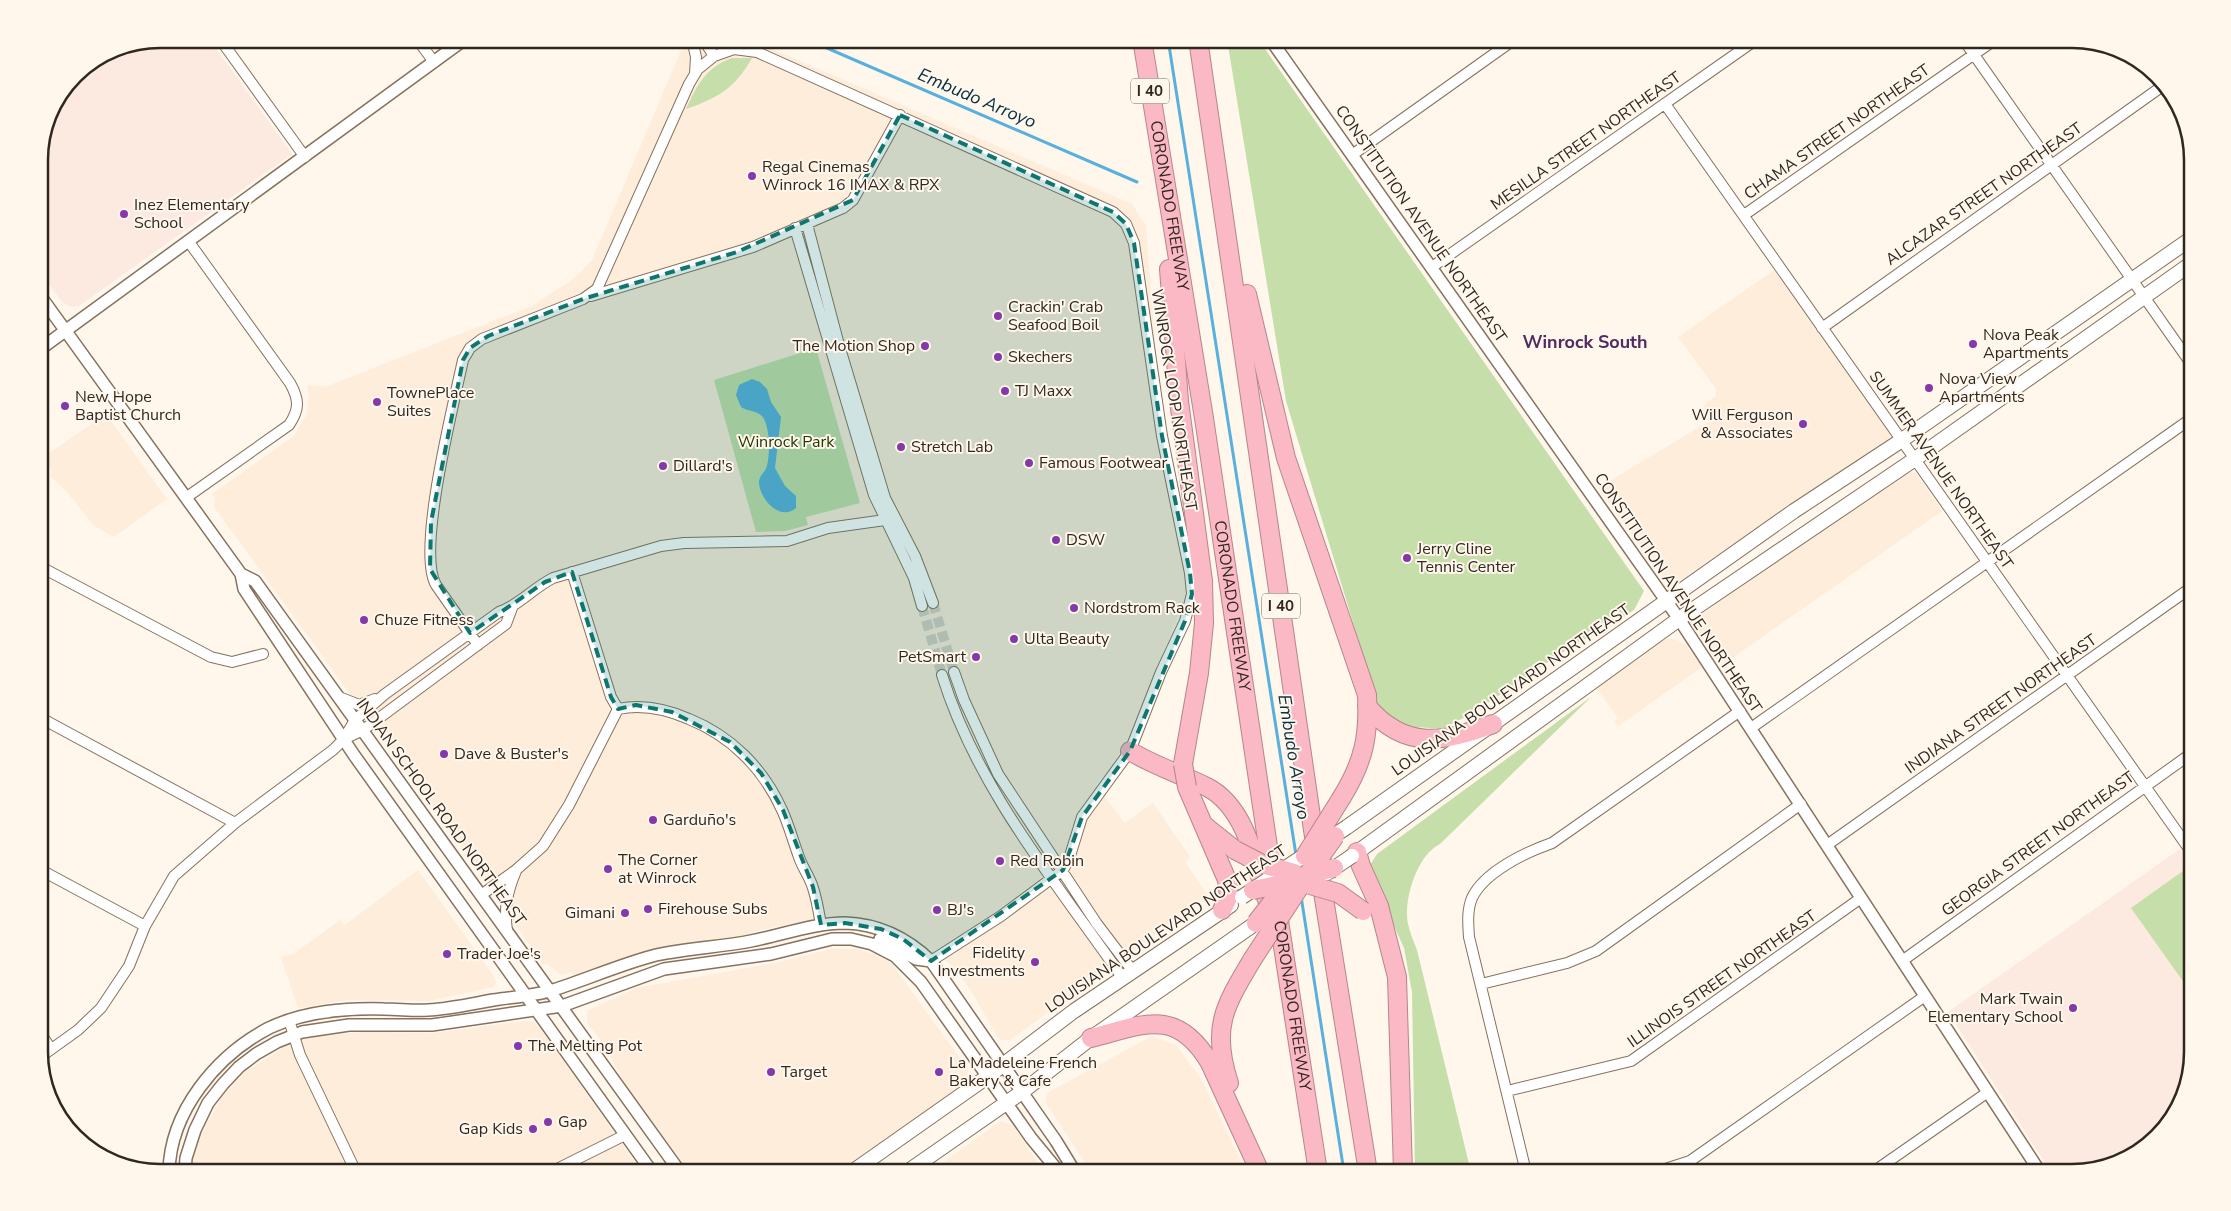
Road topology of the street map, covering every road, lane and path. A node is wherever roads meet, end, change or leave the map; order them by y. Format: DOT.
graph roads {
  1 [pos="226,48"];
  2 [pos="424,48"];
  3 [pos="453,48"];
  4 [pos="695,48"];
  5 [pos="709,48"];
  6 [pos="1143,48"];
  7 [pos="1199,48"];
  8 [pos="1281,48"];
  9 [pos="1502,48"];
  10 [pos="1744,48"];
  11 [pos="1970,48"];
  12 [pos="1983,48"];
  13 [pos="745,49"];
  14 [pos="1974,54"];
  15 [pos="714,56"];
  16 [pos="434,62"];
  17 [pos="695,74"];
  18 [pos="2159,90"];
  19 [pos="1664,104"];
  20 [pos="900,115"];
  21 [pos="1158,144"];
  22 [pos="1352,155"];
  23 [pos="305,157"];
  24 [pos="2050,166"];
  25 [pos="1223,202"];
  26 [pos="1744,215"];
  27 [pos="807,224"];
  28 [pos="795,228"];
  29 [pos="189,242"];
  30 [pos="2183,244"];
  31 [pos="1432,267"];
  32 [pos="2183,269"];
  33 [pos="2132,280"];
  34 [pos="2144,297"];
  35 [pos="583,299"];
  36 [pos="48,306"];
  37 [pos="1822,328"];
  38 [pos="66,331"];
  39 [pos="48,344"];
  40 [pos="2183,353"];
  41 [pos="2183,424"];
  42 [pos="1902,440"];
  43 [pos="1914,459"];
  44 [pos="187,496"];
  45 [pos="885,520"];
  46 [pos="909,556"];
  47 [pos="1987,563"];
  48 [pos="48,571"];
  49 [pos="572,572"];
  50 [pos="241,574"];
  51 [pos="2183,593"];
  52 [pos="1667,602"];
  53 [pos="933,603"];
  54 [pos="922,606"];
  55 [pos="512,608"];
  56 [pos="1679,619"];
  57 [pos="470,633"];
  58 [pos="478,645"];
  59 [pos="263,654"];
  60 [pos="954,672"];
  61 [pos="942,675"];
  62 [pos="2068,675"];
  63 [pos="385,694"];
  64 [pos="339,697"];
  65 [pos="1368,706"];
  66 [pos="618,709"];
  67 [pos="1740,710"];
  68 [pos="355,720"];
  69 [pos="48,722"];
  70 [pos="1492,724"];
  71 [pos="1751,728"];
  72 [pos="362,730"];
  73 [pos="343,740"];
  74 [pos="1130,751"];
  75 [pos="2184,759"];
  76 [pos="2145,786"];
  77 [pos="1801,804"];
  78 [pos="235,823"];
  79 [pos="1202,825"];
  80 [pos="1341,832"];
  81 [pos="2184,842"];
  82 [pos="1827,846"];
  83 [pos="1354,854"];
  84 [pos="1305,856"];
  85 [pos="1334,868"];
  86 [pos="516,870"];
  87 [pos="1063,870"];
  88 [pos="48,874"];
  89 [pos="1052,878"];
  90 [pos="1297,881"];
  91 [pos="1248,894"];
  92 [pos="481,895"];
  93 [pos="1861,898"];
  94 [pos="1222,910"];
  95 [pos="821,925"];
  96 [pos="145,926"];
  97 [pos="1252,926"];
  98 [pos="507,931"];
  99 [pos="842,938"];
  100 [pos="728,945"];
  101 [pos="1389,945"];
  102 [pos="1283,949"];
  103 [pos="730,960"];
  104 [pos="1902,960"];
  105 [pos="931,961"];
  106 [pos="1127,973"];
  107 [pos="1481,984"];
  108 [pos="551,991"];
  109 [pos="526,995"];
  110 [pos="1925,996"];
  111 [pos="562,1006"];
  112 [pos="536,1009"];
  113 [pos="289,1020"];
  114 [pos="293,1035"];
  115 [pos="1091,1038"];
  116 [pos="48,1044"];
  117 [pos="51,1049"];
  118 [pos="48,1051"];
  119 [pos="1004,1064"];
  120 [pos="986,1077"];
  121 [pos="1507,1091"];
  122 [pos="1022,1092"];
  123 [pos="1988,1092"];
  124 [pos="1007,1102"];
  125 [pos="1238,1120"];
  126 [pos="625,1135"];
  127 [pos="169,1164"];
  128 [pos="186,1164"];
  129 [pos="352,1164"];
  130 [pos="567,1164"];
  131 [pos="646,1164"];
  132 [pos="674,1164"];
  133 [pos="863,1164"];
  134 [pos="922,1164"];
  135 [pos="1052,1164"];
  136 [pos="1070,1164"];
  137 [pos="1257,1164"];
  138 [pos="1317,1164"];
  139 [pos="1367,1164"];
  140 [pos="1403,1164"];
  141 [pos="1524,1164"];
  142 [pos="1681,1164"];
  143 [pos="1884,1164"];
  144 [pos="2035,1164"];
  1 -- 23 [label="street"];
  2 -- 16 [label="street"];
  3 -- 16 [label="street"];
  4 -- 17 [label="street, WINROCK LOOP NORTHEAST"];
  5 -- 15 [label="street"];
  6 -- 21 [label="highway, CORONADO FREEWAY / I 40"];
  7 -- 25 [label="highway, I 40"];
  8 -- 22 [label="street, CONSTITUTION AVENUE NORTHEAST"];
  9 -- 22 [label="street"];
  10 -- 19 [label="street, MESILLA STREET NORTHEAST"];
  11 -- 14 [label="street"];
  12 -- 14 [label="street, CHAMA STREET NORTHEAST"];
  13 -- 15 [label="street, WINROCK LOOP NORTHEAST"];
  13 -- 20 [label="street, WINROCK LOOP NORTHEAST"];
  14 -- 24 [label="street"];
  14 -- 26 [label="street, CHAMA STREET NORTHEAST"];
  15 -- 17 [label="street, WINROCK LOOP NORTHEAST"];
  16 -- 23 [label="street"];
  17 -- 35 [label="street, WINROCK LOOP NORTHEAST"];
  18 -- 24 [label="street, ALCAZAR STREET NORTHEAST"];
  19 -- 26 [label="street, SUMMER AVENUE NORTHEAST"];
  19 -- 31 [label="street, MESILLA STREET NORTHEAST"];
  20 -- 27 [label="street"];
  20 -- 74 [label="street, WINROCK LOOP NORTHEAST"];
  21 -- 79 [label="highway, bridge"];
  21 -- 102 [label="highway, CORONADO FREEWAY / I 40"];
  22 -- 31 [label="street, CONSTITUTION AVENUE NORTHEAST"];
  23 -- 29 [label="street"];
  24 -- 33 [label="street"];
  24 -- 37 [label="street, ALCAZAR STREET NORTHEAST"];
  25 -- 65 [label="highway"];
  25 -- 139 [label="highway, I 40"];
  26 -- 37 [label="street, SUMMER AVENUE NORTHEAST"];
  27 -- 28 [label="street"];
  27 -- 46 [label="street"];
  28 -- 35 [label="street"];
  28 -- 45 [label="street"];
  29 -- 38 [label="street"];
  29 -- 44 [label="street"];
  30 -- 33 [label="main road, LOUISIANA BOULEVARD NORTHEAST"];
  31 -- 52 [label="street, CONSTITUTION AVENUE NORTHEAST"];
  32 -- 34 [label="main road"];
  33 -- 34 [label="street"];
  33 -- 42 [label="main road, LOUISIANA BOULEVARD NORTHEAST"];
  34 -- 40 [label="street"];
  34 -- 43 [label="main road"];
  35 -- 57 [label="street, WINROCK LOOP NORTHEAST"];
  36 -- 38 [label="street, INDIAN SCHOOL ROAD NORTHEAST"];
  37 -- 42 [label="street, SUMMER AVENUE NORTHEAST"];
  38 -- 39 [label="street"];
  38 -- 44 [label="street, INDIAN SCHOOL ROAD NORTHEAST"];
  41 -- 47 [label="street"];
  42 -- 43 [label="street, SUMMER AVENUE NORTHEAST"];
  42 -- 52 [label="main road, LOUISIANA BOULEVARD NORTHEAST"];
  43 -- 47 [label="street, SUMMER AVENUE NORTHEAST"];
  43 -- 56 [label="main road"];
  44 -- 50 [label="street, INDIAN SCHOOL ROAD NORTHEAST"];
  45 -- 46 [label="street"];
  45 -- 49 [label="street"];
  46 -- 53 [label="street"];
  46 -- 54 [label="street"];
  47 -- 62 [label="street, SUMMER AVENUE NORTHEAST"];
  47 -- 71 [label="street"];
  48 -- 59 [label="street"];
  49 -- 55 [label="street"];
  49 -- 66 [label="street"];
  50 -- 64 [label="street, INDIAN SCHOOL ROAD NORTHEAST"];
  50 -- 73 [label="street, INDIAN SCHOOL ROAD NORTHEAST"];
  51 -- 62 [label="street, INDIANA STREET NORTHEAST"];
  52 -- 56 [label="street, CONSTITUTION AVENUE NORTHEAST"];
  52 -- 70 [label="main road, LOUISIANA BOULEVARD NORTHEAST"];
  55 -- 57 [label="street"];
  55 -- 58 [label="street"];
  56 -- 67 [label="street, CONSTITUTION AVENUE NORTHEAST"];
  56 -- 83 [label="main road"];
  57 -- 58 [label="street, WINROCK LOOP NORTHEAST"];
  57 -- 63 [label="street"];
  58 -- 72 [label="street"];
  60 -- 87 [label="street"];
  61 -- 89 [label="street"];
  62 -- 76 [label="street, SUMMER AVENUE NORTHEAST"];
  62 -- 82 [label="street, INDIANA STREET NORTHEAST"];
  63 -- 64 [label="street"];
  63 -- 68 [label="street"];
  64 -- 68 [label="street, INDIAN SCHOOL ROAD NORTHEAST"];
  65 -- 70 [label="highway"];
  65 -- 84 [label="highway, bridge"];
  66 -- 86 [label="street"];
  66 -- 95 [label="street"];
  67 -- 71 [label="street, CONSTITUTION AVENUE NORTHEAST"];
  67 -- 107 [label="street"];
  68 -- 72 [label="street, INDIAN SCHOOL ROAD NORTHEAST"];
  68 -- 73 [label="street"];
  69 -- 78 [label="street"];
  70 -- 80 [label="main road, LOUISIANA BOULEVARD NORTHEAST"];
  71 -- 77 [label="street, CONSTITUTION AVENUE NORTHEAST"];
  72 -- 73 [label="street"];
  72 -- 92 [label="street, INDIAN SCHOOL ROAD NORTHEAST"];
  73 -- 78 [label="street"];
  73 -- 109 [label="street, INDIAN SCHOOL ROAD NORTHEAST"];
  74 -- 87 [label="street, WINROCK LOOP NORTHEAST"];
  74 -- 102 [label="highway"];
  75 -- 76 [label="street, GEORGIA STREET NORTHEAST"];
  76 -- 81 [label="street, SUMMER AVENUE NORTHEAST"];
  76 -- 104 [label="street, GEORGIA STREET NORTHEAST"];
  77 -- 82 [label="street, CONSTITUTION AVENUE NORTHEAST"];
  77 -- 107 [label="street"];
  78 -- 96 [label="street"];
  79 -- 90 [label="highway, bridge"];
  79 -- 94 [label="highway"];
  80 -- 84 [label="main road, LOUISIANA BOULEVARD NORTHEAST, bridge"];
  80 -- 90 [label="highway, bridge"];
  82 -- 93 [label="street, CONSTITUTION AVENUE NORTHEAST"];
  83 -- 85 [label="main road, bridge"];
  83 -- 101 [label="highway"];
  84 -- 90 [label="highway, bridge"];
  85 -- 90 [label="highway, bridge"];
  86 -- 92 [label="street"];
  86 -- 98 [label="street"];
  87 -- 89 [label="street"];
  87 -- 106 [label="street"];
  88 -- 96 [label="street"];
  89 -- 105 [label="street"];
  89 -- 106 [label="street"];
  90 -- 91 [label="highway, bridge"];
  90 -- 97 [label="highway, bridge"];
  90 -- 101 [label="highway, bridge"];
  90 -- 125 [label="highway, bridge"];
  91 -- 94 [label="main road, LOUISIANA BOULEVARD NORTHEAST"];
  92 -- 98 [label="street, INDIAN SCHOOL ROAD NORTHEAST"];
  93 -- 104 [label="street, CONSTITUTION AVENUE NORTHEAST"];
  93 -- 121 [label="street, ILLINOIS STREET NORTHEAST"];
  94 -- 106 [label="main road, LOUISIANA BOULEVARD NORTHEAST"];
  95 -- 100 [label="street"];
  95 -- 105 [label="street"];
  96 -- 117 [label="street"];
  97 -- 115 [label="main road"];
  98 -- 108 [label="street, INDIAN SCHOOL ROAD NORTHEAST"];
  99 -- 103 [label="street"];
  99 -- 105 [label="street"];
  99 -- 120 [label="street"];
  100 -- 103 [label="street"];
  100 -- 108 [label="street"];
  101 -- 140 [label="highway"];
  102 -- 138 [label="highway, CORONADO FREEWAY / I 40"];
  103 -- 111 [label="street"];
  104 -- 110 [label="street, CONSTITUTION AVENUE NORTHEAST"];
  105 -- 119 [label="street"];
  106 -- 119 [label="main road, LOUISIANA BOULEVARD NORTHEAST"];
  107 -- 121 [label="street"];
  108 -- 109 [label="street"];
  108 -- 111 [label="street, INDIAN SCHOOL ROAD NORTHEAST"];
  109 -- 112 [label="street, INDIAN SCHOOL ROAD NORTHEAST"];
  109 -- 113 [label="street"];
  110 -- 123 [label="street, CONSTITUTION AVENUE NORTHEAST"];
  110 -- 142 [label="street"];
  111 -- 112 [label="street"];
  111 -- 132 [label="street, INDIAN SCHOOL ROAD NORTHEAST"];
  112 -- 114 [label="street"];
  112 -- 126 [label="street, INDIAN SCHOOL ROAD NORTHEAST"];
  113 -- 114 [label="street"];
  113 -- 127 [label="street"];
  114 -- 128 [label="street"];
  114 -- 129 [label="street"];
  115 -- 122 [label="main road"];
  115 -- 125 [label="highway"];
  116 -- 117 [label="street"];
  117 -- 118 [label="street"];
  119 -- 120 [label="main road, LOUISIANA BOULEVARD NORTHEAST"];
  119 -- 122 [label="street"];
  120 -- 124 [label="street"];
  120 -- 133 [label="main road, LOUISIANA BOULEVARD NORTHEAST"];
  121 -- 141 [label="street"];
  122 -- 124 [label="main road"];
  122 -- 136 [label="street"];
  123 -- 143 [label="street"];
  123 -- 144 [label="street, CONSTITUTION AVENUE NORTHEAST"];
  124 -- 134 [label="main road"];
  124 -- 135 [label="street"];
  125 -- 137 [label="highway"];
  126 -- 130 [label="street"];
  126 -- 131 [label="street, INDIAN SCHOOL ROAD NORTHEAST"];
}
